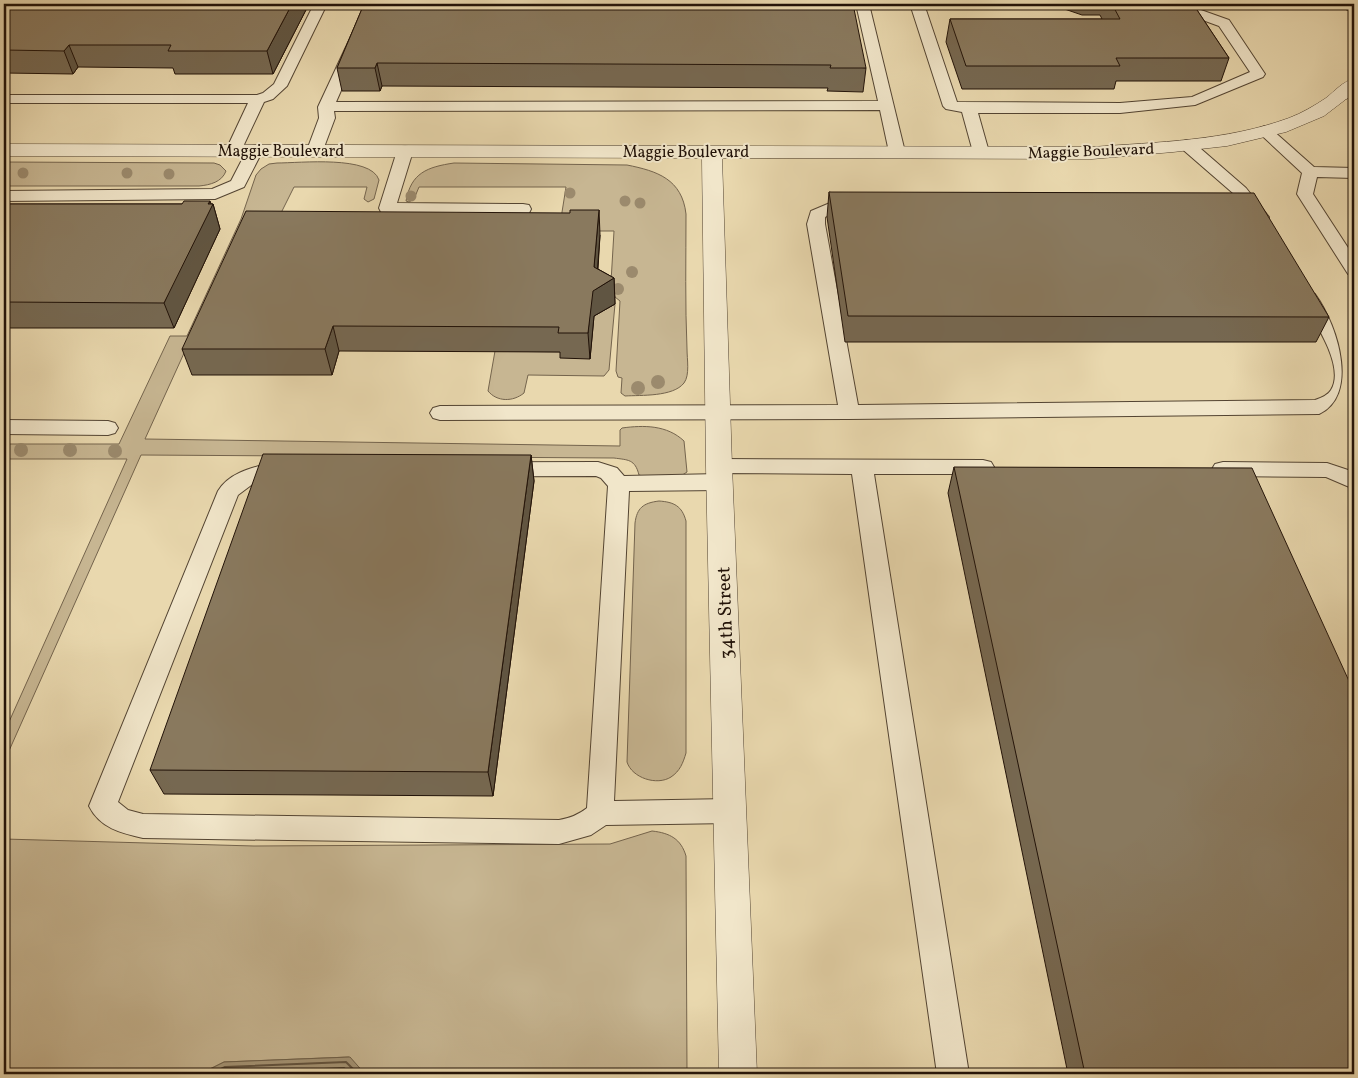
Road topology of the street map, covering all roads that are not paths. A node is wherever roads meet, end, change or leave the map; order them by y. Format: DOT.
graph roads {
  1 [pos="320,4"];
  2 [pos="372,4"];
  3 [pos="863,4"];
  4 [pos="917,4"];
  5 [pos="1172,4"];
  6 [pos="1343,4"];
  7 [pos="1354,7"];
  8 [pos="1350,90"];
  9 [pos="4,99"];
  10 [pos="258,99"];
  11 [pos="885,105"];
  12 [pos="326,107"];
  13 [pos="969,108"];
  14 [pos="1265,131"];
  15 [pos="1187,145"];
  16 [pos="4,150"];
  17 [pos="234,150"];
  18 [pos="255,150"];
  19 [pos="315,150"];
  20 [pos="405,151"];
  21 [pos="712,151"];
  22 [pos="897,152"];
  23 [pos="981,152"];
  24 [pos="1310,172"];
  25 [pos="1354,173"];
  26 [pos="4,196"];
  27 [pos="877,206"];
  28 [pos="1234,207"];
  29 [pos="1254,207"];
  30 [pos="523,209"];
  31 [pos="1269,232"];
  32 [pos="1354,270"];
  33 [pos="1299,282"];
  34 [pos="718,412"];
  35 [pos="849,412"];
  36 [pos="440,413"];
  37 [pos="4,427"];
  38 [pos="108,428"];
  39 [pos="862,466"];
  40 [pos="1000,468"];
  41 [pos="1208,469"];
  42 [pos="719,474"];
  43 [pos="1354,482"];
  44 [pos="619,484"];
  45 [pos="730,811"];
  46 [pos="600,812"];
  47 [pos="738,1074"];
  48 [pos="953,1074"];
  1 -- 10 [label="lane"];
  2 -- 12 [label="lane"];
  3 -- 11 [label="lane"];
  4 -- 13 [label="lane"];
  5 -- 13 [label="lane"];
  6 -- 7 [label="street"];
  8 -- 14 [label="street, Maggie Boulevard"];
  9 -- 10 [label="lane"];
  10 -- 17 [label="lane"];
  11 -- 12 [label="lane"];
  11 -- 22 [label="lane"];
  12 -- 19 [label="lane"];
  13 -- 23 [label="lane"];
  14 -- 15 [label="street, Maggie Boulevard"];
  14 -- 24 [label="lane"];
  15 -- 23 [label="street, Maggie Boulevard"];
  15 -- 29 [label="lane"];
  16 -- 17 [label="street, Maggie Boulevard"];
  17 -- 18 [label="street, Maggie Boulevard"];
  18 -- 19 [label="street, Maggie Boulevard"];
  18 -- 26 [label="lane"];
  19 -- 20 [label="street, Maggie Boulevard"];
  20 -- 21 [label="street, Maggie Boulevard"];
  20 -- 30 [label="lane"];
  21 -- 22 [label="street, Maggie Boulevard"];
  21 -- 34 [label="street, 34th Street"];
  22 -- 23 [label="street, Maggie Boulevard"];
  24 -- 25 [label="lane"];
  24 -- 32 [label="lane"];
  27 -- 35 [label="lane"];
  28 -- 29 [label="lane"];
  29 -- 31 [label="lane"];
  33 -- 35 [label="lane"];
  34 -- 35 [label="lane"];
  34 -- 36 [label="lane"];
  34 -- 42 [label="street, 34th Street"];
  37 -- 38 [label="lane"];
  39 -- 40 [label="lane"];
  39 -- 42 [label="lane"];
  39 -- 48 [label="lane"];
  41 -- 43 [label="lane"];
  42 -- 44 [label="lane"];
  42 -- 45 [label="street, 34th Street"];
  44 -- 46 [label="lane"];
  44 -- 46 [label="lane"];
  45 -- 46 [label="lane"];
  45 -- 47 [label="street, 34th Street"];
}
